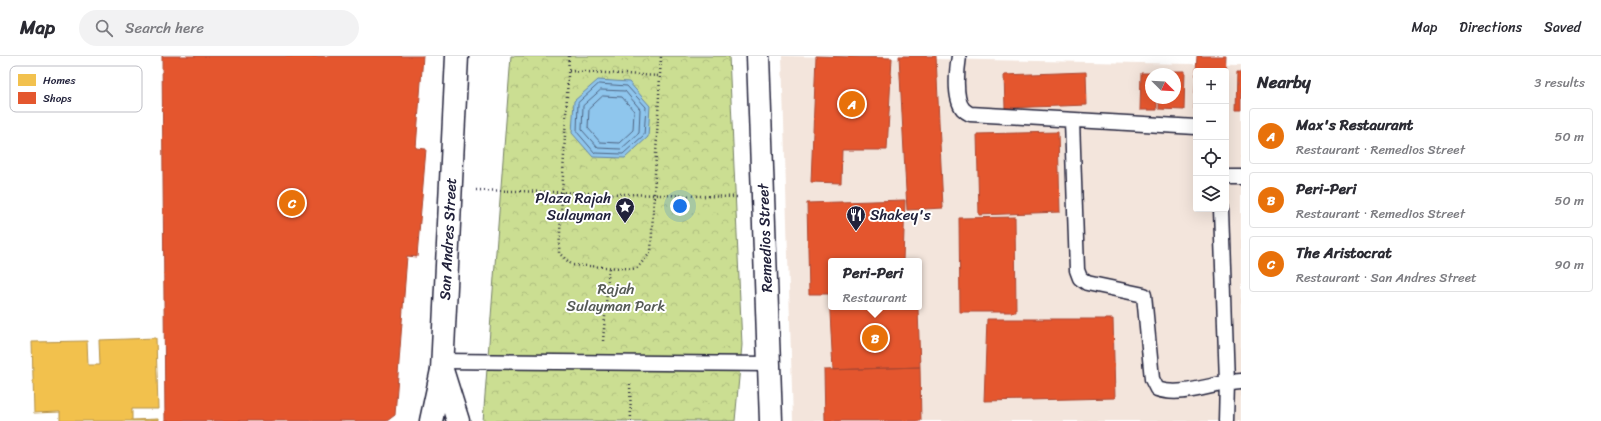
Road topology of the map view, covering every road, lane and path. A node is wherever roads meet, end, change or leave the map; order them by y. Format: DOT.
graph roads {
  1 [pos="457,56"];
  2 [pos="569,56"];
  3 [pos="661,56"];
  4 [pos="758,56"];
  5 [pos="959,56"];
  6 [pos="568,71"];
  7 [pos="660,76"];
  8 [pos="1072,120"];
  9 [pos="1193,127"];
  10 [pos="1229,176"];
  11 [pos="1241,177"];
  12 [pos="451,189"];
  13 [pos="562,193"];
  14 [pos="654,195"];
  15 [pos="763,198"];
  16 [pos="1221,212"];
  17 [pos="609,267"];
  18 [pos="601,363"];
  19 [pos="630,364"];
  20 [pos="769,364"];
  21 [pos="442,366"];
  22 [pos="1234,381"];
  23 [pos="431,421"];
  24 [pos="458,421"];
  25 [pos="631,421"];
  26 [pos="771,421"];
  27 [pos="1226,421"];
  1 -- 12 [label="street, San Andres Street"];
  2 -- 6 [label="path"];
  3 -- 7 [label="path"];
  4 -- 15 [label="street, Remedios Street"];
  5 -- 8 [label="lane"];
  6 -- 7 [label="path"];
  6 -- 13 [label="path"];
  7 -- 14 [label="path"];
  8 -- 9 [label="lane"];
  8 -- 22 [label="lane"];
  10 -- 11 [label="lane"];
  12 -- 13 [label="path"];
  12 -- 21 [label="street, San Andres Street"];
  13 -- 14 [label="path"];
  13 -- 17 [label="path"];
  14 -- 15 [label="path"];
  14 -- 17 [label="path"];
  15 -- 20 [label="street, Remedios Street"];
  16 -- 22 [label="lane"];
  17 -- 18 [label="path"];
  18 -- 19 [label="lane"];
  18 -- 21 [label="lane"];
  19 -- 20 [label="lane"];
  19 -- 25 [label="path"];
  20 -- 26 [label="street, Remedios Street"];
  21 -- 23 [label="street, San Andres Street"];
  21 -- 24 [label="street"];
  22 -- 27 [label="lane"];
}
